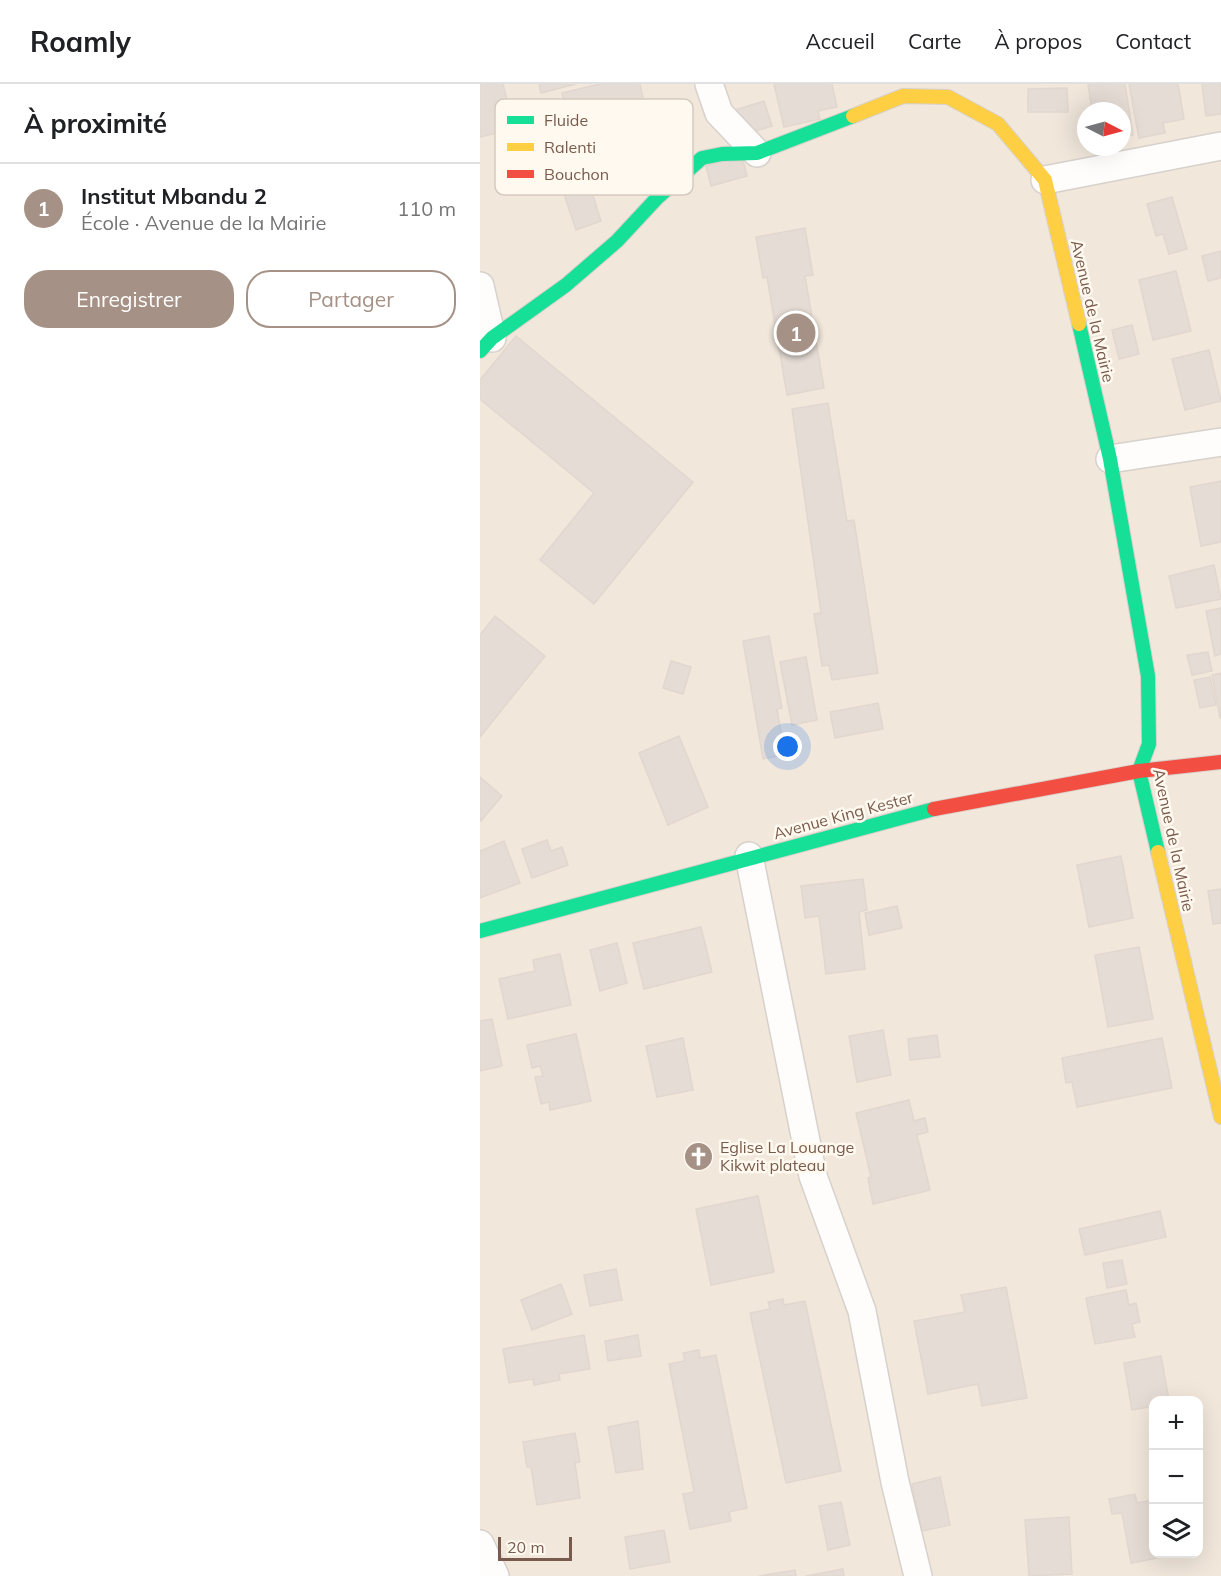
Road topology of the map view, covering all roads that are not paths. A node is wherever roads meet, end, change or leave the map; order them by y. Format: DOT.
graph roads {
  1 [pos="709,84"];
  2 [pos="1221,146"];
  3 [pos="758,153"];
  4 [pos="693,166"];
  5 [pos="1045,180"];
  6 [pos="660,195"];
  7 [pos="480,286"];
  8 [pos="486,344"];
  9 [pos="1221,442"];
  10 [pos="1110,459"];
  11 [pos="1221,762"];
  12 [pos="1139,771"];
  13 [pos="749,856"];
  14 [pos="480,932"];
  15 [pos="1221,1117"];
  16 [pos="480,1544"];
  17 [pos="495,1576"];
  18 [pos="918,1576"];
  1 -- 3 [label="street"];
  2 -- 5 [label="street"];
  3 -- 4 [label="street, Avenue de la Mairie"];
  3 -- 5 [label="street, Avenue de la Mairie"];
  5 -- 10 [label="street, Avenue de la Mairie"];
  6 -- 8 [label="street, Avenue de la Mairie"];
  7 -- 8 [label="street"];
  9 -- 10 [label="street"];
  10 -- 12 [label="street, Avenue de la Mairie"];
  11 -- 12 [label="street, Avenue King Kester"];
  12 -- 13 [label="street, Avenue King Kester"];
  12 -- 15 [label="street, Avenue de la Mairie"];
  13 -- 14 [label="street, Avenue King Kester"];
  13 -- 18 [label="street"];
  16 -- 17 [label="street"];
}
